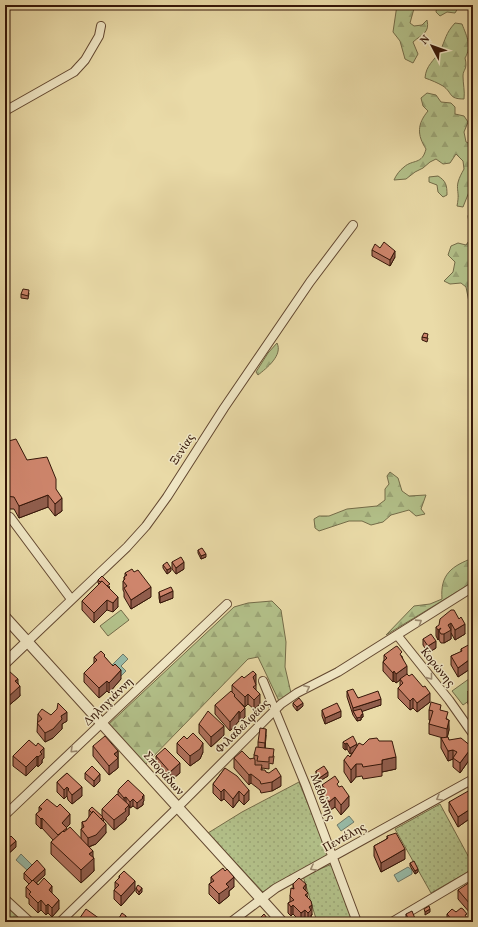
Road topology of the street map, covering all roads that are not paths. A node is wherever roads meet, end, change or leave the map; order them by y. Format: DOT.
graph roads {
  1 [pos="101,26"];
  2 [pos="5,111"];
  3 [pos="353,225"];
  4 [pos="10,517"];
  5 [pos="473,587"];
  6 [pos="71,599"];
  7 [pos="227,604"];
  8 [pos="5,617"];
  9 [pos="397,636"];
  10 [pos="27,642"];
  11 [pos="5,663"];
  12 [pos="263,681"];
  13 [pos="275,710"];
  14 [pos="101,723"];
  15 [pos="473,734"];
  16 [pos="473,779"];
  17 [pos="178,807"];
  18 [pos="5,815"];
  19 [pos="333,857"];
  20 [pos="473,874"];
  21 [pos="5,899"];
  22 [pos="261,899"];
  23 [pos="30,922"];
  24 [pos="60,922"];
  25 [pos="231,922"];
  26 [pos="282,922"];
  27 [pos="357,922"];
  28 [pos="392,922"];
  1 -- 2 [label="street"];
  3 -- 6 [label="street, Ξενίας"];
  4 -- 6 [label="street"];
  9 -- 5 [label="street, Φιλαδελφέως, one-way"];
  6 -- 10 [label="street, Ξενίας"];
  7 -- 14 [label="street, Δηληγιάννη"];
  8 -- 10 [label="street, Σποράδων"];
  13 -- 9 [label="street, Φιλαδελφέως, one-way"];
  9 -- 15 [label="street, Κορώνης, one-way"];
  10 -- 11 [label="street, Ξενίας"];
  10 -- 14 [label="street, Σποράδων"];
  12 -- 13 [label="street, Μεθώνης"];
  13 -- 17 [label="street, Φιλαδελφέως"];
  13 -- 19 [label="street, Μεθώνης"];
  14 -- 17 [label="street, Σποράδων"];
  14 -- 18 [label="street, Δηληγιάννη, one-way"];
  16 -- 19 [label="street, Πεντέλης, one-way"];
  17 -- 22 [label="street, Σποράδων"];
  17 -- 24 [label="street, Φιλαδελφέως"];
  19 -- 22 [label="street, Πεντέλης, one-way"];
  19 -- 27 [label="street, Μεθώνης"];
  20 -- 28 [label="street"];
  21 -- 23 [label="street"];
  22 -- 25 [label="street, Πεντέλης"];
  22 -- 26 [label="street, Σποράδων"];
}
